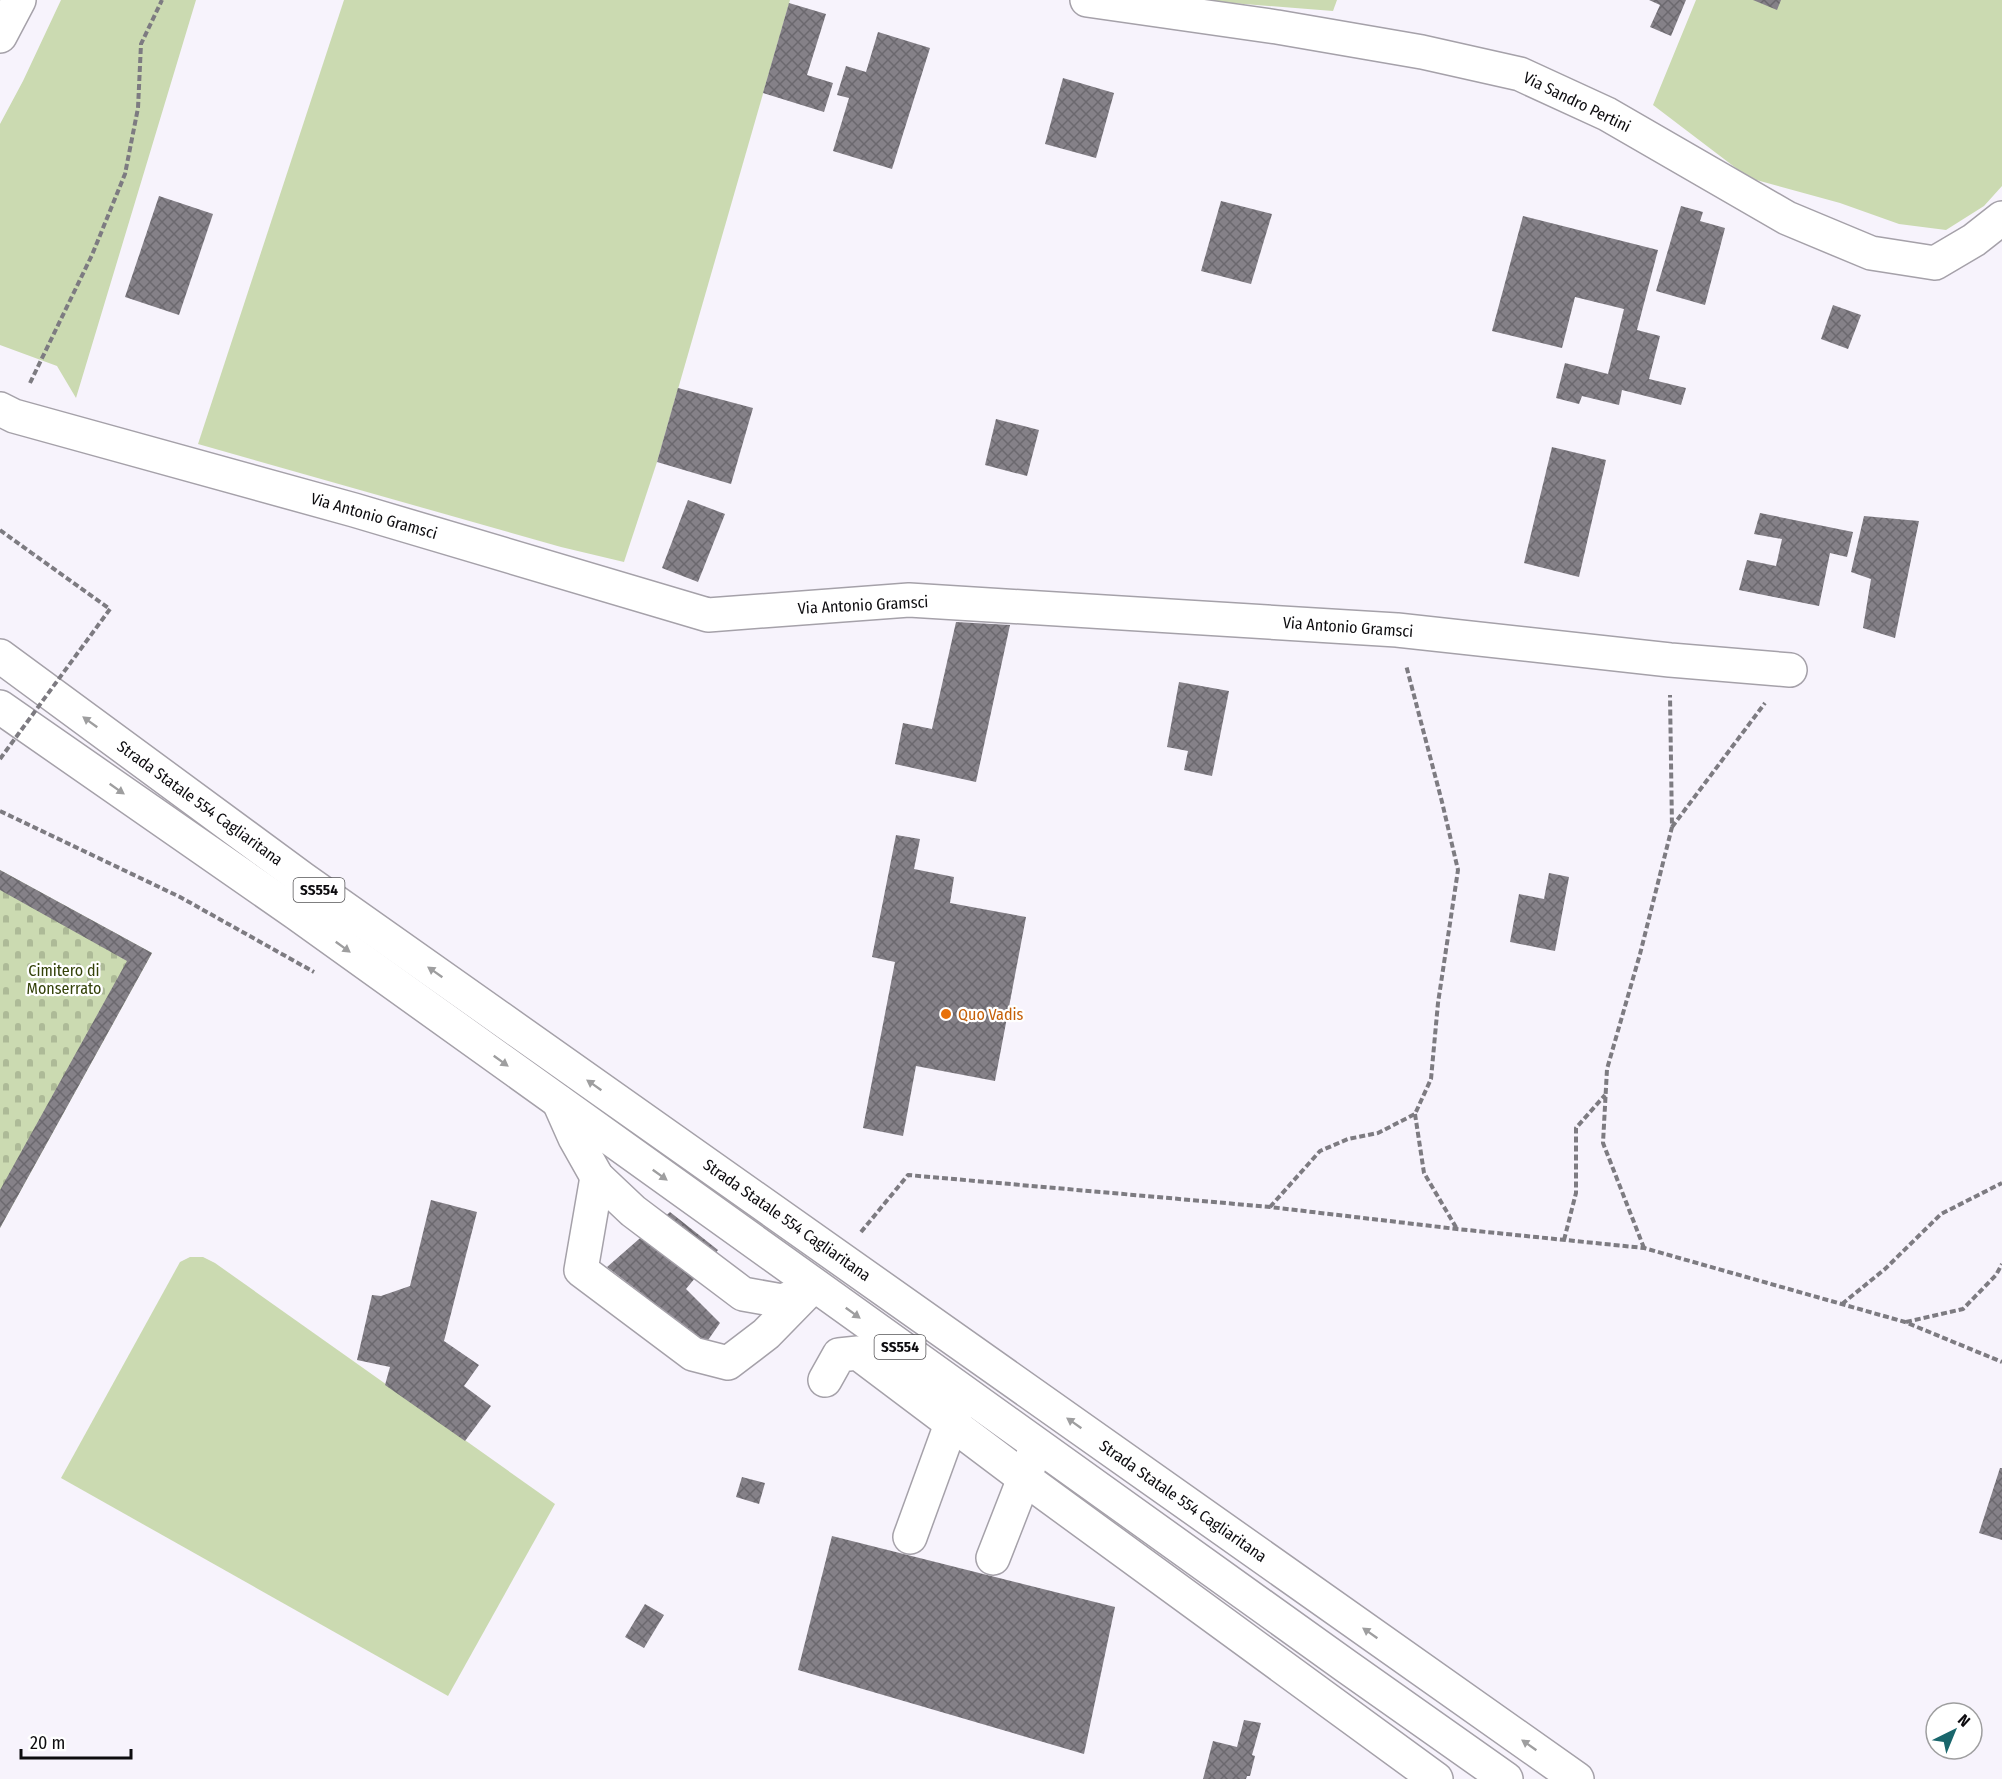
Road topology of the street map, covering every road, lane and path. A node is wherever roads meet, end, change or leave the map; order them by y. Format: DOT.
graph roads {
  1 [pos="19,0"];
  2 [pos="162,0"];
  3 [pos="1087,0"];
  4 [pos="0,36"];
  5 [pos="2002,218"];
  6 [pos="7,413"];
  7 [pos="0,530"];
  8 [pos="1397,630"];
  9 [pos="0,656"];
  10 [pos="1670,660"];
  11 [pos="1790,670"];
  12 [pos="0,707"];
  13 [pos="0,759"];
  14 [pos="0,811"];
  15 [pos="1672,827"];
  16 [pos="314,973"];
  17 [pos="1606,1094"];
  18 [pos="559,1102"];
  19 [pos="1415,1114"];
  20 [pos="597,1177"];
  21 [pos="2002,1183"];
  22 [pos="1270,1207"];
  23 [pos="1457,1229"];
  24 [pos="1564,1240"];
  25 [pos="1644,1248"];
  26 [pos="840,1258"];
  27 [pos="2002,1264"];
  28 [pos="815,1289"];
  29 [pos="1841,1304"];
  30 [pos="1905,1322"];
  31 [pos="2002,1362"];
  32 [pos="825,1380"];
  33 [pos="963,1392"];
  34 [pos="952,1424"];
  35 [pos="1036,1445"];
  36 [pos="1024,1478"];
  37 [pos="910,1537"];
  38 [pos="993,1558"];
  39 [pos="1436,1779"];
  40 [pos="1506,1779"];
  41 [pos="1577,1779"];
  1 -- 4 [label="main road"];
  2 -- 6 [label="path"];
  3 -- 5 [label="main road, Via Sandro Pertini"];
  6 -- 8 [label="main road, Via Antonio Gramsci"];
  7 -- 13 [label="path, bridge"];
  8 -- 10 [label="main road, Via Antonio Gramsci"];
  8 -- 19 [label="path"];
  26 -- 9 [label="main road, Strada Statale 554 Cagliaritana / SS554, one-way"];
  10 -- 11 [label="main road, Via Antonio Gramsci"];
  10 -- 15 [label="path"];
  11 -- 15 [label="path"];
  12 -- 18 [label="main road, Strada Statale 554 Cagliaritana / SS554, one-way"];
  14 -- 16 [label="path"];
  15 -- 17 [label="path"];
  17 -- 24 [label="path"];
  17 -- 25 [label="path"];
  18 -- 20 [label="main road"];
  18 -- 28 [label="main road, Strada Statale 554 Cagliaritana / SS554, one-way"];
  19 -- 22 [label="path"];
  19 -- 23 [label="path"];
  20 -- 28 [label="main road"];
  20 -- 28 [label="main road"];
  21 -- 29 [label="path"];
  22 -- 23 [label="path"];
  22 -- 26 [label="path"];
  23 -- 24 [label="path"];
  24 -- 25 [label="path"];
  25 -- 29 [label="path"];
  41 -- 26 [label="main road, Strada Statale 554 Cagliaritana / SS554, one-way"];
  27 -- 30 [label="path"];
  28 -- 33 [label="main road, Strada Statale 554 Cagliaritana / SS554, one-way"];
  29 -- 30 [label="path"];
  30 -- 31 [label="path"];
  32 -- 34 [label="main road"];
  33 -- 34 [label="main road"];
  33 -- 35 [label="main road, Strada Statale 554 Cagliaritana / SS554"];
  34 -- 36 [label="main road"];
  34 -- 37 [label="main road"];
  35 -- 36 [label="main road"];
  35 -- 40 [label="main road, Strada Statale 554 Cagliaritana / SS554"];
  36 -- 38 [label="main road"];
  36 -- 39 [label="main road"];
}
